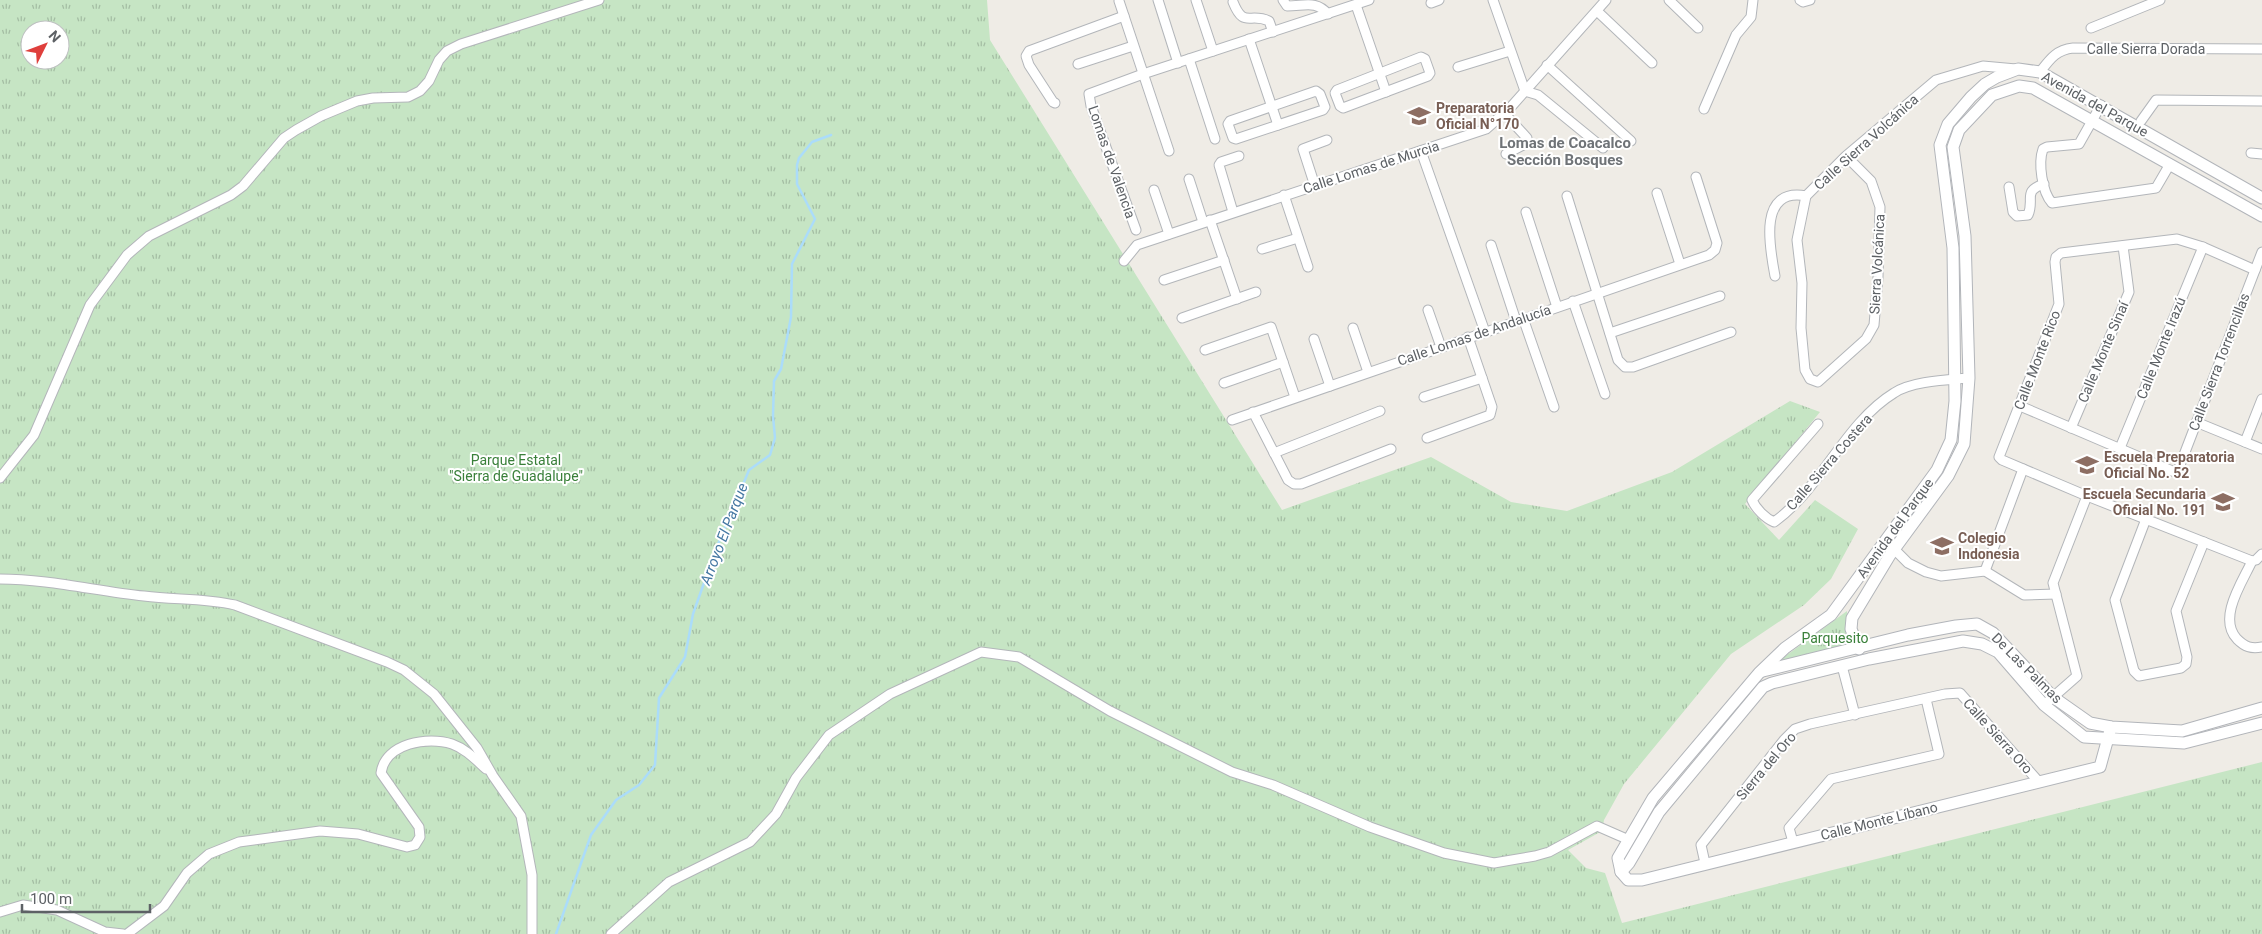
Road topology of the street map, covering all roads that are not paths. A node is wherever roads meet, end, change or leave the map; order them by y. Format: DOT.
graph roads {
  1 [pos="599,0"];
  2 [pos="1158,0"];
  3 [pos="1196,0"];
  4 [pos="1283,0"];
  5 [pos="1369,0"];
  6 [pos="1493,0"];
  7 [pos="1606,0"];
  8 [pos="1668,0"];
  9 [pos="1753,0"];
  10 [pos="1800,0"];
  11 [pos="1810,0"];
  12 [pos="2160,0"];
  13 [pos="1119,1"];
  14 [pos="1233,2"];
  15 [pos="1356,5"];
  16 [pos="1597,10"];
  17 [pos="1328,14"];
  18 [pos="1124,16"];
  19 [pos="1698,28"];
  20 [pos="2091,28"];
  21 [pos="1273,32"];
  22 [pos="1249,39"];
  23 [pos="1133,46"];
  24 [pos="2262,49"];
  25 [pos="1213,51"];
  26 [pos="1510,51"];
  27 [pos="1189,59"];
  28 [pos="1178,63"];
  29 [pos="1652,63"];
  30 [pos="1078,64"];
  31 [pos="1547,65"];
  32 [pos="1458,67"];
  33 [pos="2018,69"];
  34 [pos="2040,72"];
  35 [pos="1143,74"];
  36 [pos="1379,74"];
  37 [pos="1524,91"];
  38 [pos="1386,92"];
  39 [pos="2262,101"];
  40 [pos="1055,103"];
  41 [pos="2101,105"];
  42 [pos="1272,107"];
  43 [pos="1704,110"];
  44 [pos="1504,113"];
  45 [pos="2141,121"];
  46 [pos="2093,122"];
  47 [pos="1278,125"];
  48 [pos="1215,139"];
  49 [pos="1327,140"];
  50 [pos="1631,141"];
  51 [pos="1604,148"];
  52 [pos="1169,151"];
  53 [pos="1420,151"];
  54 [pos="2251,153"];
  55 [pos="1506,154"];
  56 [pos="2262,154"];
  57 [pos="1239,156"];
  58 [pos="1846,156"];
  59 [pos="2170,164"];
  60 [pos="1696,177"];
  61 [pos="1189,179"];
  62 [pos="2044,184"];
  63 [pos="1315,186"];
  64 [pos="2009,187"];
  65 [pos="1154,190"];
  66 [pos="1657,193"];
  67 [pos="1284,195"];
  68 [pos="1567,196"];
  69 [pos="1806,196"];
  70 [pos="2262,198"];
  71 [pos="1234,212"];
  72 [pos="1526,212"];
  73 [pos="2262,216"];
  74 [pos="1207,221"];
  75 [pos="1136,230"];
  76 [pos="1169,234"];
  77 [pos="1965,236"];
  78 [pos="1298,238"];
  79 [pos="1952,238"];
  80 [pos="1491,245"];
  81 [pos="2123,246"];
  82 [pos="2203,247"];
  83 [pos="1262,249"];
  84 [pos="2262,252"];
  85 [pos="1224,260"];
  86 [pos="1124,261"];
  87 [pos="1680,264"];
  88 [pos="1308,267"];
  89 [pos="2254,270"];
  90 [pos="1775,276"];
  91 [pos="1164,280"];
  92 [pos="1256,292"];
  93 [pos="1597,292"];
  94 [pos="1720,296"];
  95 [pos="1237,299"];
  96 [pos="1573,301"];
  97 [pos="1557,307"];
  98 [pos="1428,310"];
  99 [pos="1182,318"];
  100 [pos="1519,320"];
  101 [pos="1353,328"];
  102 [pos="1485,332"];
  103 [pos="1732,332"];
  104 [pos="1610,333"];
  105 [pos="1468,338"];
  106 [pos="1314,339"];
  107 [pos="1441,347"];
  108 [pos="1204,350"];
  109 [pos="1283,362"];
  110 [pos="1368,372"];
  111 [pos="1482,378"];
  112 [pos="1969,378"];
  113 [pos="1810,379"];
  114 [pos="1955,379"];
  115 [pos="1224,383"];
  116 [pos="1330,386"];
  117 [pos="1604,394"];
  118 [pos="1295,397"];
  119 [pos="1424,397"];
  120 [pos="2262,399"];
  121 [pos="2020,406"];
  122 [pos="1554,407"];
  123 [pos="1380,411"];
  124 [pos="1253,412"];
  125 [pos="1232,420"];
  126 [pos="2196,422"];
  127 [pos="1818,424"];
  128 [pos="2071,428"];
  129 [pos="1427,438"];
  130 [pos="2245,442"];
  131 [pos="2120,448"];
  132 [pos="1391,449"];
  133 [pos="2262,449"];
  134 [pos="1274,453"];
  135 [pos="2024,469"];
  136 [pos="0,478"];
  137 [pos="2087,496"];
  138 [pos="2146,520"];
  139 [pos="1886,540"];
  140 [pos="2204,542"];
  141 [pos="1894,550"];
  142 [pos="2262,554"];
  143 [pos="2252,561"];
  144 [pos="1985,571"];
  145 [pos="0,579"];
  146 [pos="2056,594"];
  147 [pos="1908,635"];
  148 [pos="2262,647"];
  149 [pos="1859,649"];
  150 [pos="1912,651"];
  151 [pos="1842,666"];
  152 [pos="1760,673"];
  153 [pos="1926,699"];
  154 [pos="2049,701"];
  155 [pos="1729,708"];
  156 [pos="2262,708"];
  157 [pos="1856,715"];
  158 [pos="1739,716"];
  159 [pos="2262,723"];
  160 [pos="2111,727"];
  161 [pos="2183,737"];
  162 [pos="2106,738"];
  163 [pos="493,776"];
  164 [pos="2039,782"];
  165 [pos="1629,840"];
  166 [pos="1792,842"];
  167 [pos="1705,863"];
  168 [pos="1621,872"];
  169 [pos="0,912"];
  170 [pos="123,934"];
  171 [pos="127,934"];
  172 [pos="532,934"];
  173 [pos="611,934"];
  1 -- 136 [label="street"];
  2 -- 28 [label="street"];
  3 -- 25 [label="street"];
  4 -- 17 [label="street"];
  5 -- 15 [label="street"];
  6 -- 26 [label="street"];
  7 -- 16 [label="street, Calle Lomas de Murcia"];
  8 -- 19 [label="street"];
  9 -- 43 [label="street"];
  10 -- 11 [label="street"];
  12 -- 20 [label="street"];
  13 -- 18 [label="street"];
  14 -- 21 [label="street"];
  15 -- 17 [label="street"];
  15 -- 36 [label="street"];
  16 -- 29 [label="street"];
  16 -- 31 [label="street, Calle Lomas de Murcia"];
  17 -- 21 [label="street"];
  18 -- 23 [label="street"];
  18 -- 40 [label="street"];
  21 -- 22 [label="street"];
  22 -- 25 [label="street"];
  22 -- 42 [label="street"];
  23 -- 30 [label="street"];
  23 -- 35 [label="street"];
  24 -- 34 [label="street, Calle Sierra Dorada"];
  25 -- 27 [label="street"];
  26 -- 32 [label="street"];
  26 -- 37 [label="street"];
  27 -- 28 [label="street"];
  27 -- 48 [label="street"];
  28 -- 35 [label="street"];
  31 -- 37 [label="street, Calle Lomas de Murcia"];
  31 -- 50 [label="street"];
  33 -- 34 [label="street, Avenida del Parque"];
  33 -- 58 [label="street, Calle Sierra Volcánica"];
  33 -- 79 [label="street, Avenida del Parque"];
  34 -- 41 [label="street, Avenida del Parque"];
  35 -- 52 [label="street"];
  35 -- 75 [label="street, Lomas de Valencia"];
  36 -- 38 [label="street"];
  36 -- 38 [label="street"];
  36 -- 38 [label="street"];
  37 -- 44 [label="street, Calle Lomas de Murcia"];
  37 -- 51 [label="street"];
  39 -- 45 [label="street"];
  41 -- 46 [label="street"];
  41 -- 70 [label="street, Avenida del Parque"];
  42 -- 47 [label="street"];
  42 -- 47 [label="street"];
  42 -- 47 [label="street"];
  44 -- 53 [label="street, Calle Lomas de Murcia"];
  44 -- 55 [label="street"];
  46 -- 59 [label="street, Avenida del Parque"];
  46 -- 62 [label="street"];
  46 -- 77 [label="street, Avenida del Parque"];
  49 -- 63 [label="street"];
  53 -- 63 [label="street, Calle Lomas de Murcia"];
  53 -- 102 [label="street"];
  54 -- 56 [label="street"];
  57 -- 71 [label="street"];
  58 -- 69 [label="street, Calle Sierra Volcánica"];
  58 -- 113 [label="street, Sierra Volcánica"];
  59 -- 62 [label="street"];
  59 -- 73 [label="street, Avenida del Parque"];
  60 -- 87 [label="street, Calle Lomas de Andalucía"];
  61 -- 74 [label="street"];
  62 -- 64 [label="street"];
  63 -- 67 [label="street, Calle Lomas de Murcia"];
  65 -- 76 [label="street"];
  66 -- 87 [label="street"];
  67 -- 71 [label="street, Calle Lomas de Murcia"];
  67 -- 78 [label="street"];
  68 -- 93 [label="street"];
  69 -- 90 [label="street"];
  69 -- 113 [label="street, Calle Sierra Volcánica"];
  71 -- 74 [label="street, Calle Lomas de Murcia"];
  72 -- 97 [label="street"];
  74 -- 76 [label="street, Calle Lomas de Murcia"];
  74 -- 85 [label="street"];
  76 -- 86 [label="street, Calle Lomas de Murcia"];
  77 -- 79 [label="street"];
  77 -- 112 [label="street, Avenida del Parque"];
  78 -- 83 [label="street"];
  78 -- 88 [label="street"];
  79 -- 114 [label="street, Avenida del Parque"];
  80 -- 100 [label="street"];
  81 -- 82 [label="street, Calle Monte Rico"];
  81 -- 121 [label="street, Calle Monte Rico"];
  81 -- 128 [label="street, Calle Monte Sinaí"];
  82 -- 89 [label="street, Calle Monte Rico"];
  82 -- 131 [label="street, Calle Monte Irazú"];
  84 -- 89 [label="street, Calle Sierra Torrencillas"];
  85 -- 91 [label="street"];
  85 -- 95 [label="street"];
  87 -- 93 [label="street, Calle Lomas de Andalucía"];
  89 -- 126 [label="street, Calle Sierra Torrencillas"];
  92 -- 95 [label="street"];
  93 -- 96 [label="street, Calle Lomas de Andalucía"];
  93 -- 104 [label="street"];
  94 -- 104 [label="street"];
  95 -- 99 [label="street"];
  96 -- 97 [label="street, Calle Lomas de Andalucía"];
  96 -- 117 [label="street"];
  97 -- 100 [label="street, Calle Lomas de Andalucía"];
  98 -- 107 [label="street"];
  100 -- 102 [label="street, Calle Lomas de Andalucía"];
  100 -- 122 [label="street"];
  101 -- 110 [label="street"];
  102 -- 105 [label="street, Calle Lomas de Andalucía"];
  103 -- 104 [label="street"];
  105 -- 107 [label="street, Calle Lomas de Andalucía"];
  105 -- 111 [label="street"];
  106 -- 116 [label="street"];
  107 -- 110 [label="street, Calle Lomas de Andalucía"];
  108 -- 109 [label="street"];
  109 -- 115 [label="street"];
  109 -- 118 [label="street"];
  110 -- 116 [label="street, Calle Lomas de Andalucía"];
  111 -- 119 [label="street"];
  111 -- 129 [label="street"];
  112 -- 114 [label="street, Calle Sierra Costera"];
  112 -- 141 [label="street, Avenida del Parque"];
  114 -- 127 [label="street, Calle Sierra Costera"];
  114 -- 139 [label="street, Avenida del Parque"];
  116 -- 118 [label="street, Calle Lomas de Andalucía"];
  118 -- 124 [label="street, Calle Lomas de Andalucía"];
  120 -- 130 [label="street"];
  121 -- 128 [label="street"];
  121 -- 135 [label="street, Calle Monte Rico"];
  123 -- 134 [label="street"];
  124 -- 125 [label="street, Calle Lomas de Andalucía"];
  124 -- 134 [label="street"];
  126 -- 130 [label="street"];
  126 -- 131 [label="street, Calle Sierra Torrencillas"];
  128 -- 131 [label="street"];
  130 -- 133 [label="street"];
  132 -- 134 [label="street"];
  135 -- 137 [label="street"];
  135 -- 144 [label="street"];
  137 -- 138 [label="street"];
  137 -- 146 [label="street"];
  138 -- 140 [label="street"];
  138 -- 140 [label="street"];
  139 -- 141 [label="street"];
  139 -- 152 [label="street, Avenida del Parque"];
  140 -- 143 [label="street"];
  141 -- 144 [label="street"];
  141 -- 149 [label="street, Avenida del Parque"];
  142 -- 143 [label="street"];
  143 -- 148 [label="street"];
  144 -- 146 [label="street"];
  145 -- 163 [label="street"];
  146 -- 154 [label="street"];
  147 -- 149 [label="street, De Las Palmas"];
  147 -- 150 [label="street"];
  147 -- 154 [label="street, De Las Palmas"];
  149 -- 152 [label="street, De Las Palmas"];
  150 -- 151 [label="street, De Las Palmas"];
  150 -- 154 [label="street, De Las Palmas"];
  151 -- 157 [label="street"];
  151 -- 158 [label="street"];
  152 -- 155 [label="street, Avenida del Parque"];
  153 -- 157 [label="street, Sierra del Oro"];
  153 -- 164 [label="street, Calle Sierra Oro"];
  153 -- 166 [label="street"];
  154 -- 160 [label="street, De Las Palmas"];
  154 -- 162 [label="street, De Las Palmas"];
  155 -- 158 [label="street"];
  155 -- 165 [label="street, Avenida del Parque"];
  156 -- 161 [label="street, De Las Palmas"];
  157 -- 167 [label="street, Sierra del Oro"];
  158 -- 168 [label="street"];
  159 -- 161 [label="street, De Las Palmas"];
  160 -- 161 [label="street, De Las Palmas"];
  160 -- 162 [label="street, Calle Monte Líbano"];
  161 -- 162 [label="street, De Las Palmas"];
  162 -- 164 [label="street, Calle Monte Líbano"];
  163 -- 171 [label="street"];
  163 -- 172 [label="street"];
  164 -- 166 [label="street, Calle Monte Líbano"];
  165 -- 168 [label="street, Avenida del Parque"];
  165 -- 173 [label="street"];
  166 -- 167 [label="street, Calle Monte Líbano"];
  167 -- 168 [label="street, Calle Monte Líbano"];
  169 -- 170 [label="street"];
}
